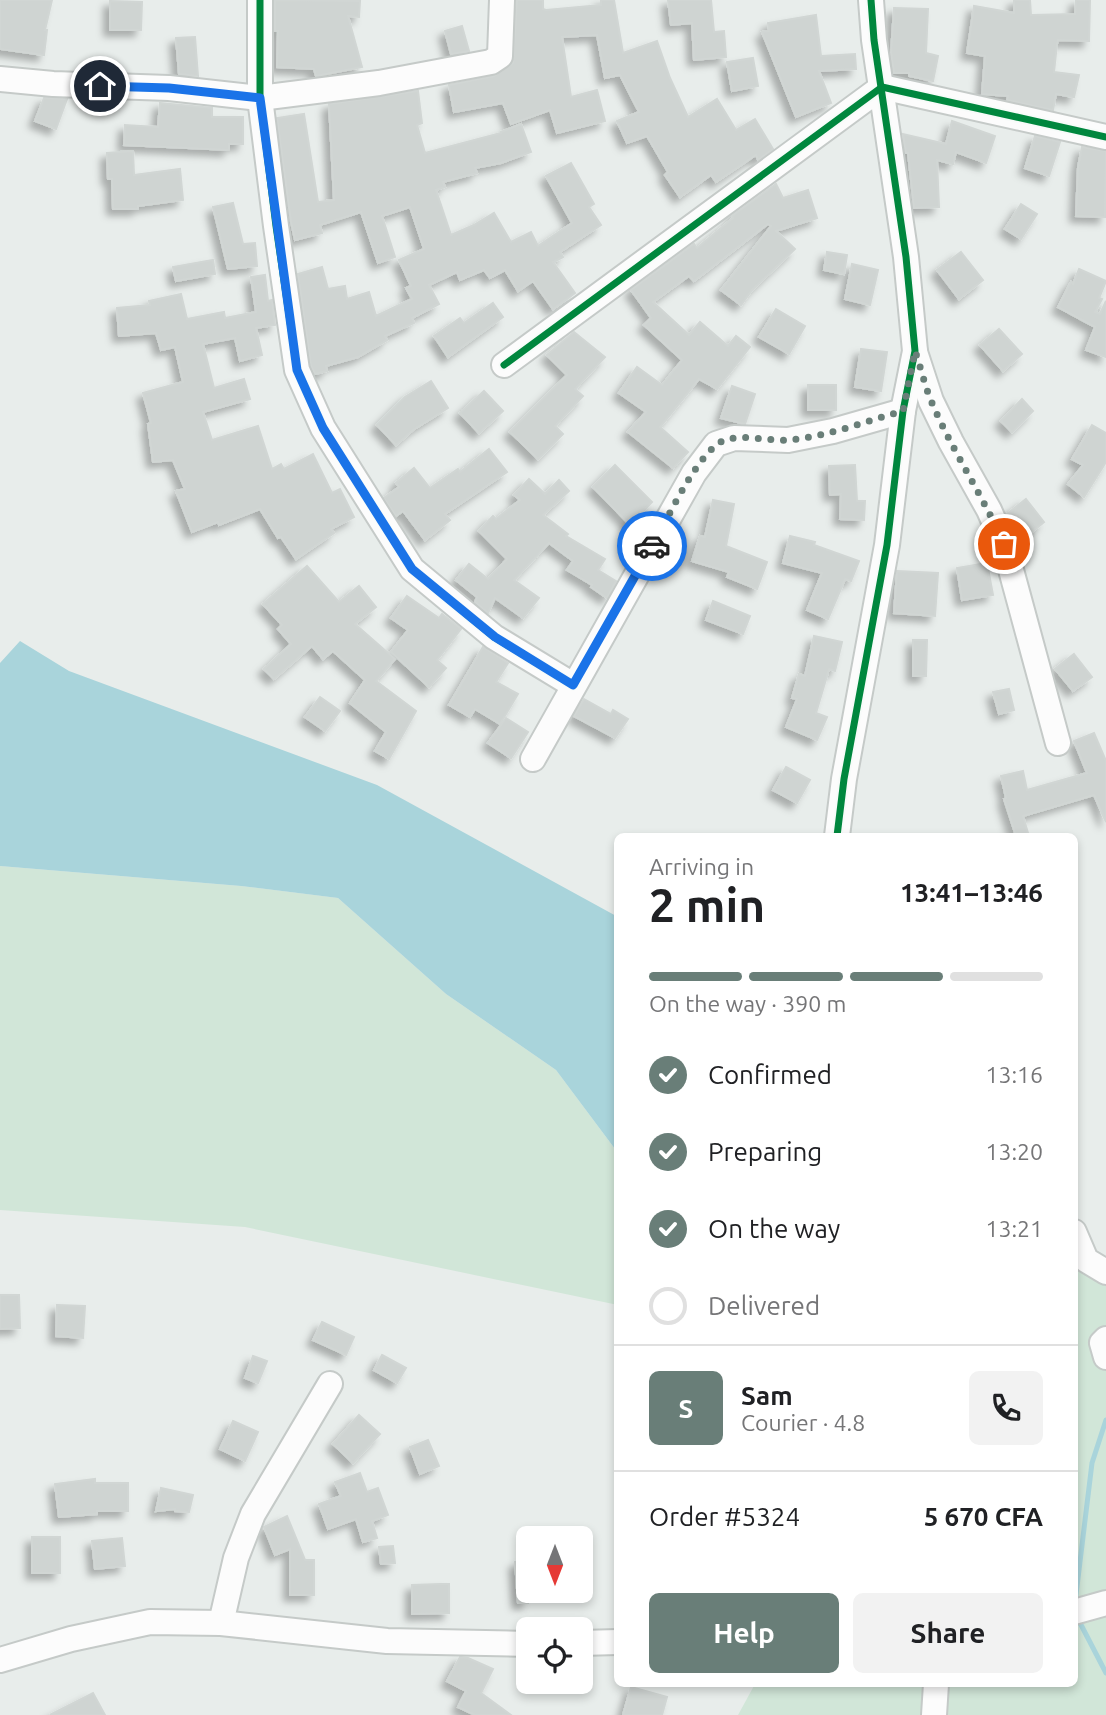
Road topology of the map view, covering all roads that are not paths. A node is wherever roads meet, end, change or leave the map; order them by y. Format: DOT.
graph roads {
  1 [pos="260,0"];
  2 [pos="502,0"];
  3 [pos="871,0"];
  4 [pos="0,79"];
  5 [pos="882,87"];
  6 [pos="260,98"];
  7 [pos="1106,137"];
  8 [pos="915,351"];
  9 [pos="504,365"];
  10 [pos="903,411"];
  11 [pos="573,685"];
  12 [pos="1058,744"];
  13 [pos="533,759"];
  14 [pos="837,833"];
  15 [pos="1078,1241"];
  16 [pos="1106,1272"];
  17 [pos="1106,1339"];
  18 [pos="1106,1357"];
  19 [pos="330,1384"];
  20 [pos="1106,1603"];
  21 [pos="1078,1611"];
  22 [pos="221,1623"];
  23 [pos="614,1642"];
  24 [pos="593,1643"];
  25 [pos="516,1644"];
  26 [pos="0,1660"];
  27 [pos="936,1687"];
  28 [pos="934,1715"];
  1 -- 6 [label="street"];
  2 -- 6 [label="street"];
  3 -- 5 [label="street"];
  4 -- 6 [label="street"];
  5 -- 7 [label="street"];
  5 -- 8 [label="street"];
  5 -- 9 [label="street"];
  6 -- 11 [label="street"];
  8 -- 10 [label="street"];
  8 -- 12 [label="street"];
  10 -- 11 [label="street"];
  10 -- 14 [label="street"];
  11 -- 13 [label="street"];
  15 -- 16 [label="street"];
  17 -- 18 [label="street"];
  19 -- 22 [label="street"];
  20 -- 21 [label="street"];
  22 -- 25 [label="street"];
  22 -- 26 [label="street"];
  23 -- 24 [label="street"];
  27 -- 28 [label="street"];
}
